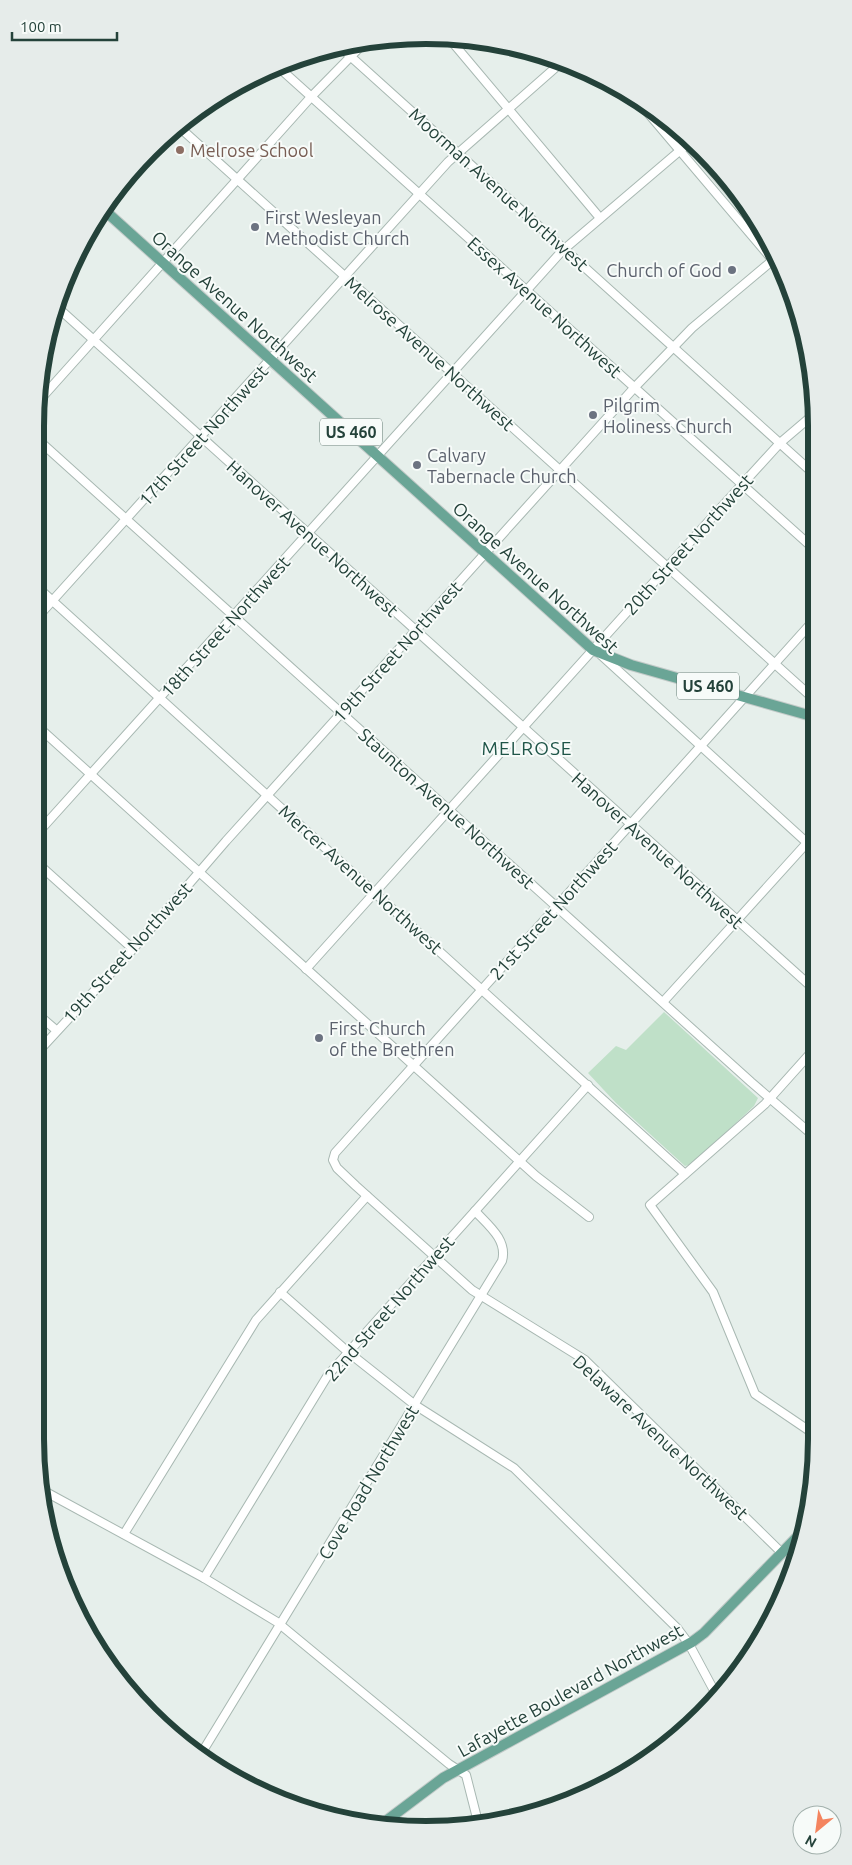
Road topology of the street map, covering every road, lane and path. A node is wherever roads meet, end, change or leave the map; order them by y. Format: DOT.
graph roads {
  1 [pos="455,45"];
  2 [pos="355,50"];
  3 [pos="346,52"];
  4 [pos="350,55"];
  5 [pos="556,67"];
  6 [pos="283,72"];
  7 [pos="311,97"];
  8 [pos="508,108"];
  9 [pos="654,119"];
  10 [pos="184,131"];
  11 [pos="685,146"];
  12 [pos="680,151"];
  13 [pos="457,152"];
  14 [pos="238,179"];
  15 [pos="419,194"];
  16 [pos="108,214"];
  17 [pos="600,218"];
  18 [pos="565,248"];
  19 [pos="766,252"];
  20 [pos="771,262"];
  21 [pos="164,264"];
  22 [pos="345,276"];
  23 [pos="526,291"];
  24 [pos="62,311"];
  25 [pos="93,340"];
  26 [pos="674,346"];
  27 [pos="270,360"];
  28 [pos="453,373"];
  29 [pos="634,388"];
  30 [pos="46,393"];
  31 [pos="808,419"];
  32 [pos="200,436"];
  33 [pos="780,443"];
  34 [pos="44,444"];
  35 [pos="378,456"];
  36 [pos="808,469"];
  37 [pos="560,470"];
  38 [pos="742,485"];
  39 [pos="126,519"];
  40 [pos="308,534"];
  41 [pos="808,544"];
  42 [pos="485,553"];
  43 [pos="667,567"];
  44 [pos="44,594"];
  45 [pos="52,601"];
  46 [pos="44,610"];
  47 [pos="234,616"];
  48 [pos="808,627"];
  49 [pos="416,631"];
  50 [pos="597,653"];
  51 [pos="776,664"];
  52 [pos="808,694"];
  53 [pos="746,696"];
  54 [pos="160,698"];
  55 [pos="342,713"];
  56 [pos="808,716"];
  57 [pos="523,727"];
  58 [pos="44,732"];
  59 [pos="700,747"];
  60 [pos="90,774"];
  61 [pos="268,795"];
  62 [pos="449,810"];
  63 [pos="630,824"];
  64 [pos="44,826"];
  65 [pos="807,843"];
  66 [pos="44,869"];
  67 [pos="200,872"];
  68 [pos="375,892"];
  69 [pos="557,907"];
  70 [pos="737,920"];
  71 [pos="133,949"];
  72 [pos="306,968"];
  73 [pos="808,984"];
  74 [pos="482,989"];
  75 [pos="662,1002"];
  76 [pos="44,1020"];
  77 [pos="56,1030"];
  78 [pos="44,1044"];
  79 [pos="808,1056"];
  80 [pos="414,1066"];
  81 [pos="588,1085"];
  82 [pos="769,1098"];
  83 [pos="808,1131"];
  84 [pos="334,1156"];
  85 [pos="520,1162"];
  86 [pos="685,1174"];
  87 [pos="367,1196"];
  88 [pos="475,1211"];
  89 [pos="589,1217"];
  90 [pos="435,1255"];
  91 [pos="280,1292"];
  92 [pos="481,1297"];
  93 [pos="348,1352"];
  94 [pos="415,1405"];
  95 [pos="808,1430"];
  96 [pos="48,1494"];
  97 [pos="124,1534"];
  98 [pos="794,1540"];
  99 [pos="782,1553"];
  100 [pos="204,1578"];
  101 [pos="281,1626"];
  102 [pos="689,1644"];
  103 [pos="714,1690"];
  104 [pos="204,1750"];
  105 [pos="458,1770"];
  106 [pos="477,1818"];
  107 [pos="389,1819"];
  1 -- 8 [label="street"];
  2 -- 4 [label="street"];
  3 -- 4 [label="street, Moorman Avenue Northwest"];
  4 -- 7 [label="street"];
  4 -- 13 [label="street, Moorman Avenue Northwest"];
  5 -- 8 [label="street, 17th Street Northwest"];
  6 -- 7 [label="street, Essex Avenue Northwest"];
  7 -- 14 [label="street"];
  7 -- 15 [label="street, Essex Avenue Northwest"];
  8 -- 13 [label="street, 17th Street Northwest"];
  8 -- 17 [label="street"];
  9 -- 12 [label="street"];
  10 -- 14 [label="street, Melrose Avenue Northwest"];
  11 -- 12 [label="street, 18th Street Northwest"];
  12 -- 17 [label="street, 18th Street Northwest"];
  12 -- 19 [label="street"];
  13 -- 15 [label="street, 17th Street Northwest"];
  13 -- 18 [label="street, Moorman Avenue Northwest"];
  14 -- 21 [label="street"];
  14 -- 22 [label="street, Melrose Avenue Northwest"];
  15 -- 22 [label="street, 17th Street Northwest"];
  15 -- 23 [label="street, Essex Avenue Northwest"];
  16 -- 21 [label="main road, Orange Avenue Northwest / US 460"];
  17 -- 18 [label="street, 18th Street Northwest"];
  18 -- 23 [label="street, 18th Street Northwest"];
  18 -- 26 [label="street, Moorman Avenue Northwest"];
  20 -- 26 [label="street, 19th Street Northwest"];
  21 -- 25 [label="street"];
  21 -- 27 [label="main road, Orange Avenue Northwest / US 460"];
  22 -- 27 [label="street, 17th Street Northwest"];
  22 -- 28 [label="street, Melrose Avenue Northwest"];
  23 -- 28 [label="street, 18th Street Northwest"];
  23 -- 29 [label="street, Essex Avenue Northwest"];
  24 -- 25 [label="street, Hanover Avenue Northwest"];
  25 -- 30 [label="street"];
  25 -- 32 [label="street, Hanover Avenue Northwest"];
  26 -- 29 [label="street, 19th Street Northwest"];
  26 -- 33 [label="street, Moorman Avenue Northwest"];
  27 -- 32 [label="street, 17th Street Northwest"];
  27 -- 35 [label="main road, Orange Avenue Northwest / US 460"];
  28 -- 35 [label="street, 18th Street Northwest"];
  28 -- 37 [label="street, Melrose Avenue Northwest"];
  29 -- 37 [label="street, 19th Street Northwest"];
  29 -- 38 [label="street, Essex Avenue Northwest"];
  31 -- 33 [label="street, 20th Street Northwest"];
  32 -- 39 [label="street, 17th Street Northwest"];
  32 -- 40 [label="street, Hanover Avenue Northwest"];
  33 -- 36 [label="street, Moorman Avenue Northwest"];
  33 -- 38 [label="street, 20th Street Northwest"];
  34 -- 39 [label="street, Staunton Avenue Northwest"];
  35 -- 40 [label="street, 18th Street Northwest"];
  35 -- 42 [label="main road, Orange Avenue Northwest / US 460"];
  37 -- 42 [label="street, 19th Street Northwest"];
  37 -- 43 [label="street, Melrose Avenue Northwest"];
  38 -- 41 [label="street, Essex Avenue Northwest"];
  38 -- 43 [label="street, 20th Street Northwest"];
  39 -- 45 [label="street, 17th Street Northwest"];
  39 -- 47 [label="street, Staunton Avenue Northwest"];
  40 -- 47 [label="street, 18th Street Northwest"];
  40 -- 49 [label="street, Hanover Avenue Northwest"];
  42 -- 49 [label="street, 19th Street Northwest"];
  42 -- 50 [label="main road, Orange Avenue Northwest / US 460"];
  43 -- 50 [label="street, 20th Street Northwest"];
  43 -- 51 [label="street, Melrose Avenue Northwest"];
  44 -- 45 [label="street, Mercer Avenue Northwest"];
  45 -- 46 [label="street, 17th Street Northwest"];
  45 -- 54 [label="street, Mercer Avenue Northwest"];
  47 -- 54 [label="street, 18th Street Northwest"];
  47 -- 55 [label="street, Staunton Avenue Northwest"];
  48 -- 51 [label="street, 21st Street Northwest"];
  49 -- 55 [label="street, 19th Street Northwest"];
  49 -- 57 [label="street, Hanover Avenue Northwest"];
  50 -- 53 [label="main road, US 460"];
  50 -- 57 [label="street, 20th Street Northwest"];
  50 -- 59 [label="street, Orange Avenue Northwest"];
  51 -- 52 [label="street, Melrose Avenue Northwest"];
  51 -- 53 [label="street, 21st Street Northwest"];
  53 -- 56 [label="main road, US 460"];
  53 -- 59 [label="street, 21st Street Northwest"];
  54 -- 60 [label="street, 18th Street Northwest"];
  54 -- 61 [label="street, Mercer Avenue Northwest"];
  55 -- 61 [label="street, 19th Street Northwest"];
  55 -- 62 [label="street, Staunton Avenue Northwest"];
  57 -- 62 [label="street, 20th Street Northwest"];
  57 -- 63 [label="street, Hanover Avenue Northwest"];
  58 -- 60 [label="street"];
  59 -- 63 [label="street, 21st Street Northwest"];
  59 -- 65 [label="street, Orange Avenue Northwest"];
  60 -- 64 [label="street, 18th Street Northwest"];
  60 -- 67 [label="street"];
  61 -- 67 [label="street, 19th Street Northwest"];
  61 -- 68 [label="street, Mercer Avenue Northwest"];
  62 -- 68 [label="street, 20th Street Northwest"];
  62 -- 69 [label="street, Staunton Avenue Northwest"];
  63 -- 69 [label="street, 21st Street Northwest"];
  63 -- 70 [label="street, Hanover Avenue Northwest"];
  65 -- 70 [label="street"];
  66 -- 71 [label="street"];
  67 -- 71 [label="street, 19th Street Northwest"];
  67 -- 72 [label="street"];
  68 -- 72 [label="street, 20th Street Northwest"];
  68 -- 74 [label="street, Mercer Avenue Northwest"];
  69 -- 74 [label="street, 21st Street Northwest"];
  69 -- 75 [label="street, Staunton Avenue Northwest"];
  70 -- 73 [label="street, Hanover Avenue Northwest"];
  70 -- 75 [label="street"];
  71 -- 77 [label="street, 19th Street Northwest"];
  72 -- 80 [label="street"];
  74 -- 80 [label="street, 21st Street Northwest"];
  74 -- 81 [label="street, Mercer Avenue Northwest"];
  75 -- 82 [label="street, Staunton Avenue Northwest"];
  76 -- 77 [label="street"];
  77 -- 78 [label="street, 19th Street Northwest"];
  79 -- 82 [label="street"];
  80 -- 84 [label="street, 21st Street Northwest"];
  80 -- 85 [label="street"];
  81 -- 85 [label="street, 22nd Street Northwest"];
  81 -- 86 [label="street, Mercer Avenue Northwest"];
  82 -- 83 [label="street, Staunton Avenue Northwest"];
  82 -- 86 [label="street"];
  84 -- 87 [label="street, Delaware Avenue Northwest"];
  85 -- 88 [label="street, 22nd Street Northwest"];
  85 -- 89 [label="street"];
  86 -- 95 [label="street"];
  87 -- 90 [label="street, Delaware Avenue Northwest"];
  87 -- 91 [label="street"];
  88 -- 90 [label="street, 22nd Street Northwest"];
  88 -- 92 [label="street, Cove Road Northwest"];
  90 -- 92 [label="street, Delaware Avenue Northwest"];
  90 -- 93 [label="street, 22nd Street Northwest"];
  91 -- 93 [label="street"];
  91 -- 97 [label="street"];
  92 -- 94 [label="street, Cove Road Northwest"];
  92 -- 99 [label="street, Delaware Avenue Northwest"];
  93 -- 94 [label="street"];
  93 -- 100 [label="street, 22nd Street Northwest"];
  94 -- 101 [label="street, Cove Road Northwest"];
  94 -- 102 [label="street"];
  96 -- 97 [label="street"];
  97 -- 100 [label="street"];
  98 -- 99 [label="main road, Lafayette Boulevard Northwest"];
  99 -- 102 [label="main road, Lafayette Boulevard Northwest"];
  100 -- 101 [label="street"];
  101 -- 104 [label="street, Cove Road Northwest"];
  101 -- 105 [label="street"];
  102 -- 103 [label="street"];
  102 -- 105 [label="main road, Lafayette Boulevard Northwest"];
  105 -- 106 [label="street"];
  105 -- 107 [label="main road, Lafayette Boulevard Northwest"];
}
